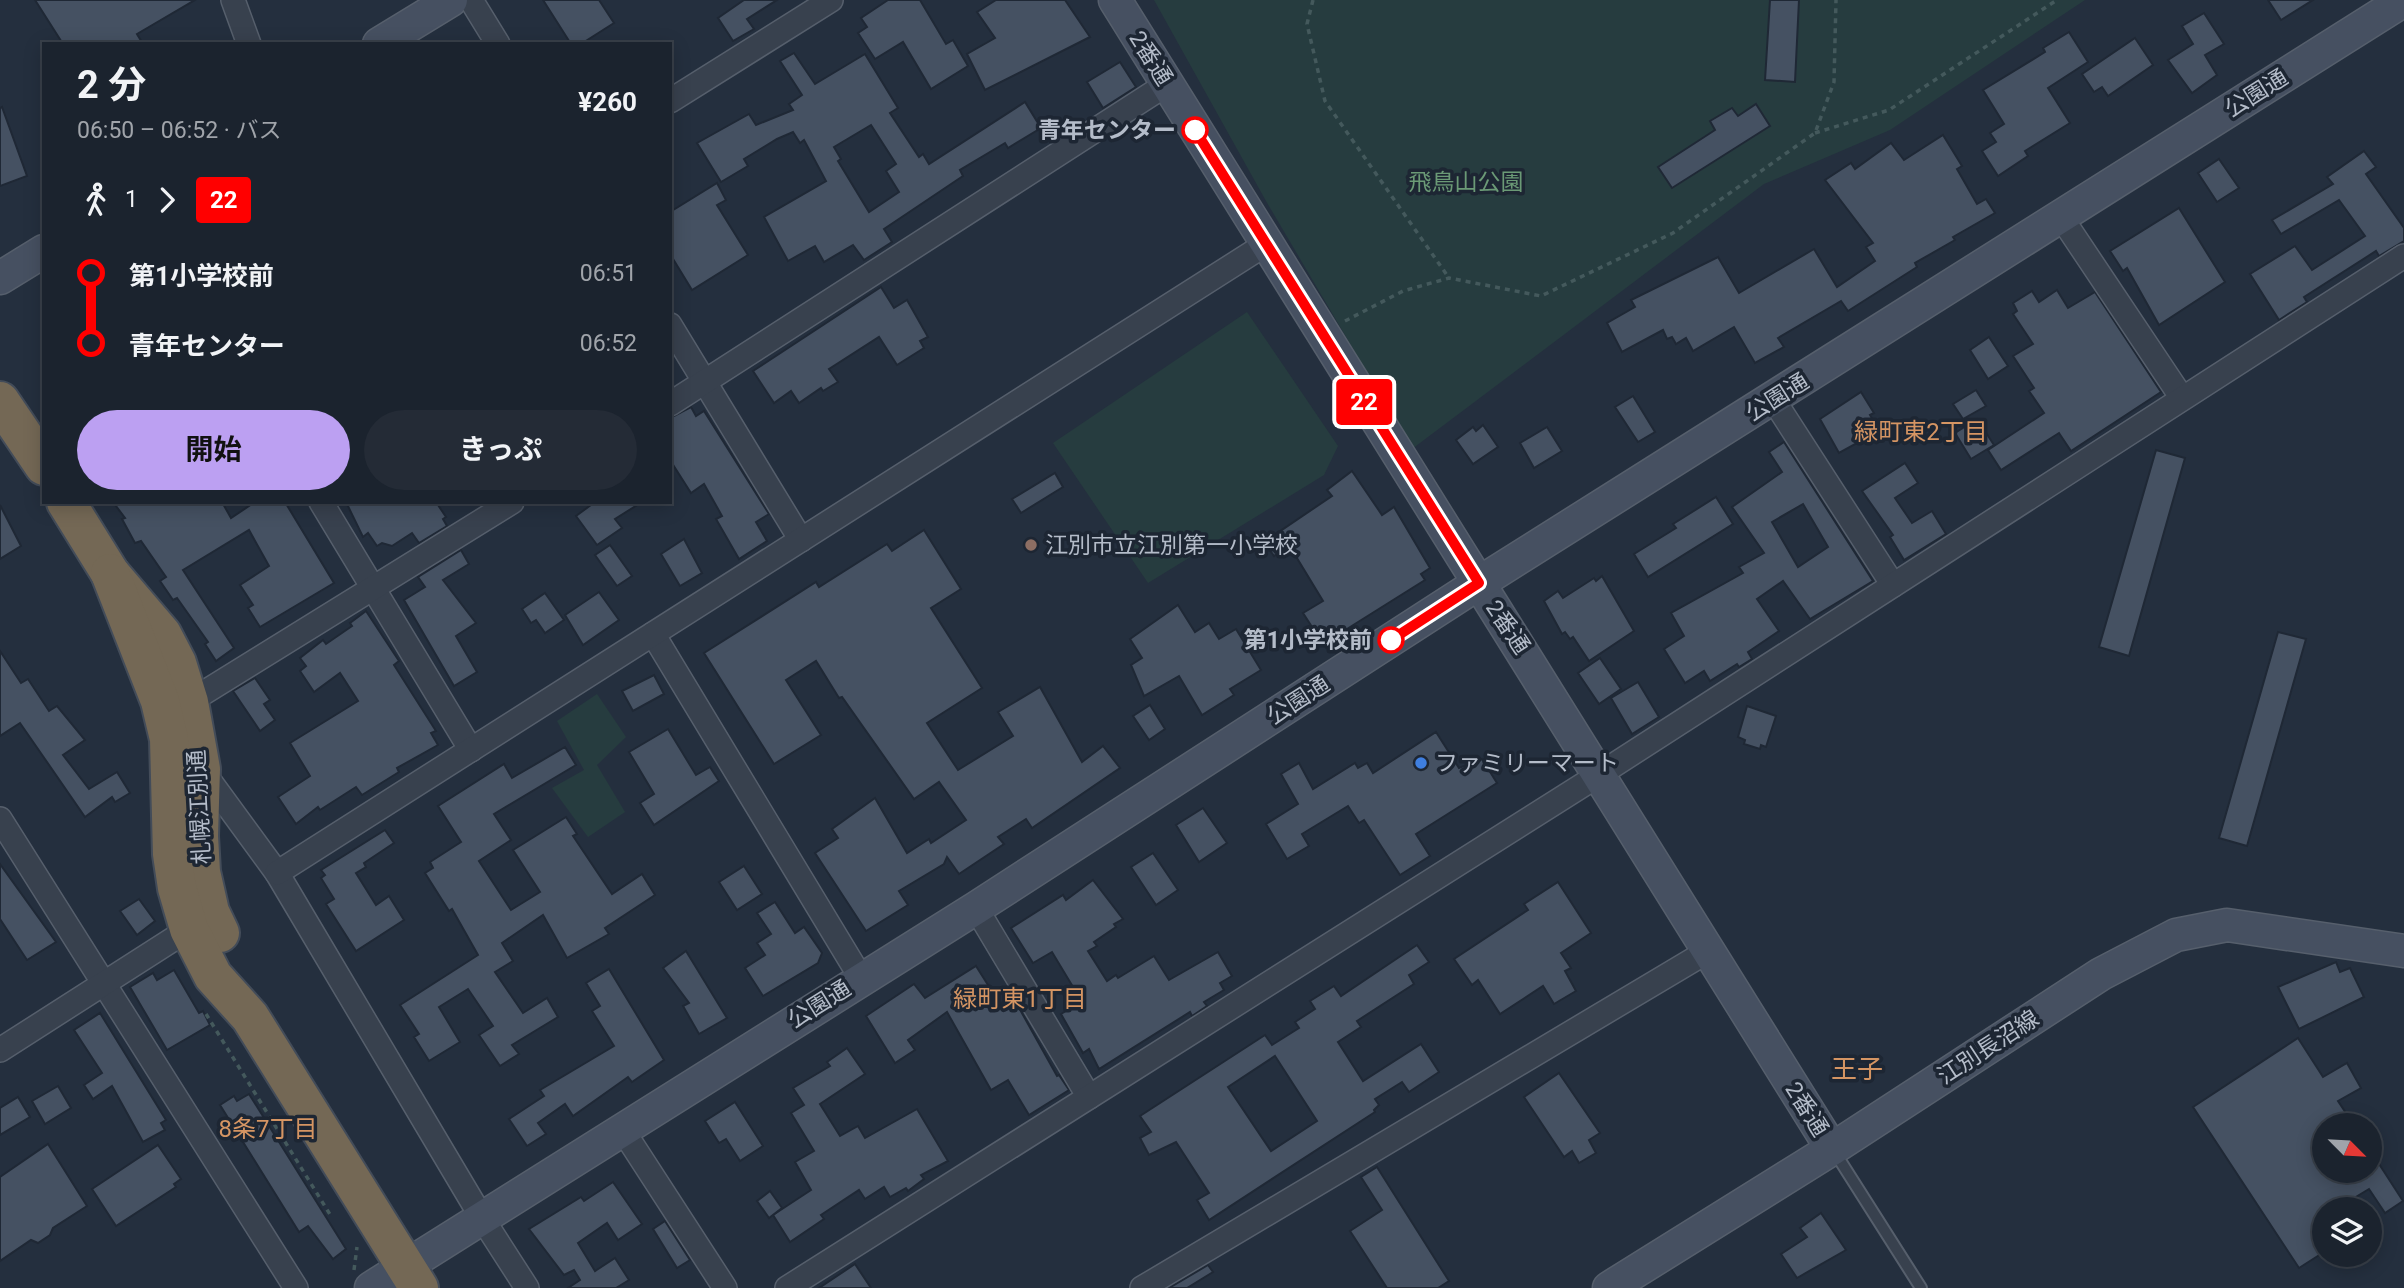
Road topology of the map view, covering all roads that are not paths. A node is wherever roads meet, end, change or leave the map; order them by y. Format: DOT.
graph roads {
  1 [pos="233,0"];
  2 [pos="451,0"];
  3 [pos="471,0"];
  4 [pos="831,0"];
  5 [pos="1115,0"];
  6 [pos="2404,0"];
  7 [pos="248,42"];
  8 [pos="382,42"];
  9 [pos="497,42"];
  10 [pos="1167,84"];
  11 [pos="672,100"];
  12 [pos="2061,217"];
  13 [pos="1266,244"];
  14 [pos="42,251"];
  15 [pos="2404,256"];
  16 [pos="0,278"];
  17 [pos="672,328"];
  18 [pos="705,383"];
  19 [pos="2182,398"];
  20 [pos="1773,399"];
  21 [pos="0,401"];
  22 [pos="672,403"];
  23 [pos="42,463"];
  24 [pos="67,504"];
  25 [pos="322,504"];
  26 [pos="509,504"];
  27 [pos="801,540"];
  28 [pos="110,573"];
  29 [pos="1479,583"];
  30 [pos="1893,585"];
  31 [pos="373,589"];
  32 [pos="653,634"];
  33 [pos="189,702"];
  34 [pos="471,750"];
  35 [pos="201,769"];
  36 [pos="1597,776"];
  37 [pos="0,819"];
  38 [pos="277,873"];
  39 [pos="976,908"];
  40 [pos="189,929"];
  41 [pos="1708,951"];
  42 [pos="2404,951"];
  43 [pos="861,978"];
  44 [pos="103,983"];
  45 [pos="250,1017"];
  46 [pos="0,1050"];
  47 [pos="1089,1097"];
  48 [pos="622,1129"];
  49 [pos="1832,1149"];
  50 [pos="482,1218"];
  51 [pos="412,1277"];
  52 [pos="360,1282"];
  53 [pos="296,1288"];
  54 [pos="527,1288"];
  55 [pos="725,1288"];
  56 [pos="787,1288"];
  57 [pos="1142,1288"];
  58 [pos="1608,1288"];
  59 [pos="1921,1288"];
  1 -- 7 [label="street"];
  2 -- 8 [label="street"];
  3 -- 9 [label="street"];
  4 -- 11 [label="street"];
  5 -- 10 [label="street, 2番通"];
  6 -- 12 [label="street, 公園通"];
  10 -- 13 [label="street, 2番通"];
  10 -- 18 [label="street"];
  12 -- 19 [label="street"];
  12 -- 20 [label="street, 公園通"];
  13 -- 27 [label="street"];
  13 -- 29 [label="street, 2番通"];
  14 -- 16 [label="street"];
  15 -- 19 [label="street"];
  17 -- 18 [label="street"];
  18 -- 22 [label="street"];
  18 -- 27 [label="street"];
  19 -- 30 [label="street"];
  20 -- 29 [label="street, 公園通"];
  20 -- 30 [label="street"];
  21 -- 23 [label="highway"];
  24 -- 28 [label="highway, 札幌江別通"];
  25 -- 31 [label="street"];
  26 -- 31 [label="street"];
  27 -- 32 [label="street"];
  28 -- 33 [label="highway, 札幌江別通"];
  28 -- 40 [label="highway, 札幌江別通"];
  29 -- 36 [label="street, 2番通"];
  29 -- 39 [label="street, 公園通"];
  30 -- 36 [label="street"];
  31 -- 33 [label="street"];
  31 -- 34 [label="street"];
  32 -- 34 [label="street"];
  32 -- 43 [label="street"];
  33 -- 35 [label="highway, 札幌江別通"];
  34 -- 38 [label="street"];
  35 -- 38 [label="street"];
  35 -- 45 [label="highway, 札幌江別通"];
  36 -- 41 [label="street, 2番通"];
  36 -- 47 [label="street"];
  37 -- 44 [label="street"];
  38 -- 50 [label="street"];
  39 -- 43 [label="street, 公園通"];
  39 -- 47 [label="street"];
  40 -- 44 [label="street"];
  40 -- 45 [label="highway, 札幌江別通"];
  41 -- 49 [label="street, 2番通"];
  41 -- 57 [label="street"];
  42 -- 49 [label="street, 江別長沼線"];
  43 -- 48 [label="street, 公園通"];
  44 -- 46 [label="street"];
  44 -- 53 [label="street"];
  45 -- 51 [label="highway, 札幌江別通"];
  47 -- 56 [label="street"];
  48 -- 50 [label="street, 公園通"];
  48 -- 55 [label="street"];
  49 -- 58 [label="street, 江別長沼線"];
  49 -- 59 [label="lane"];
  50 -- 51 [label="street, 公園通"];
  50 -- 54 [label="street"];
  51 -- 52 [label="street, 公園通"];
}
